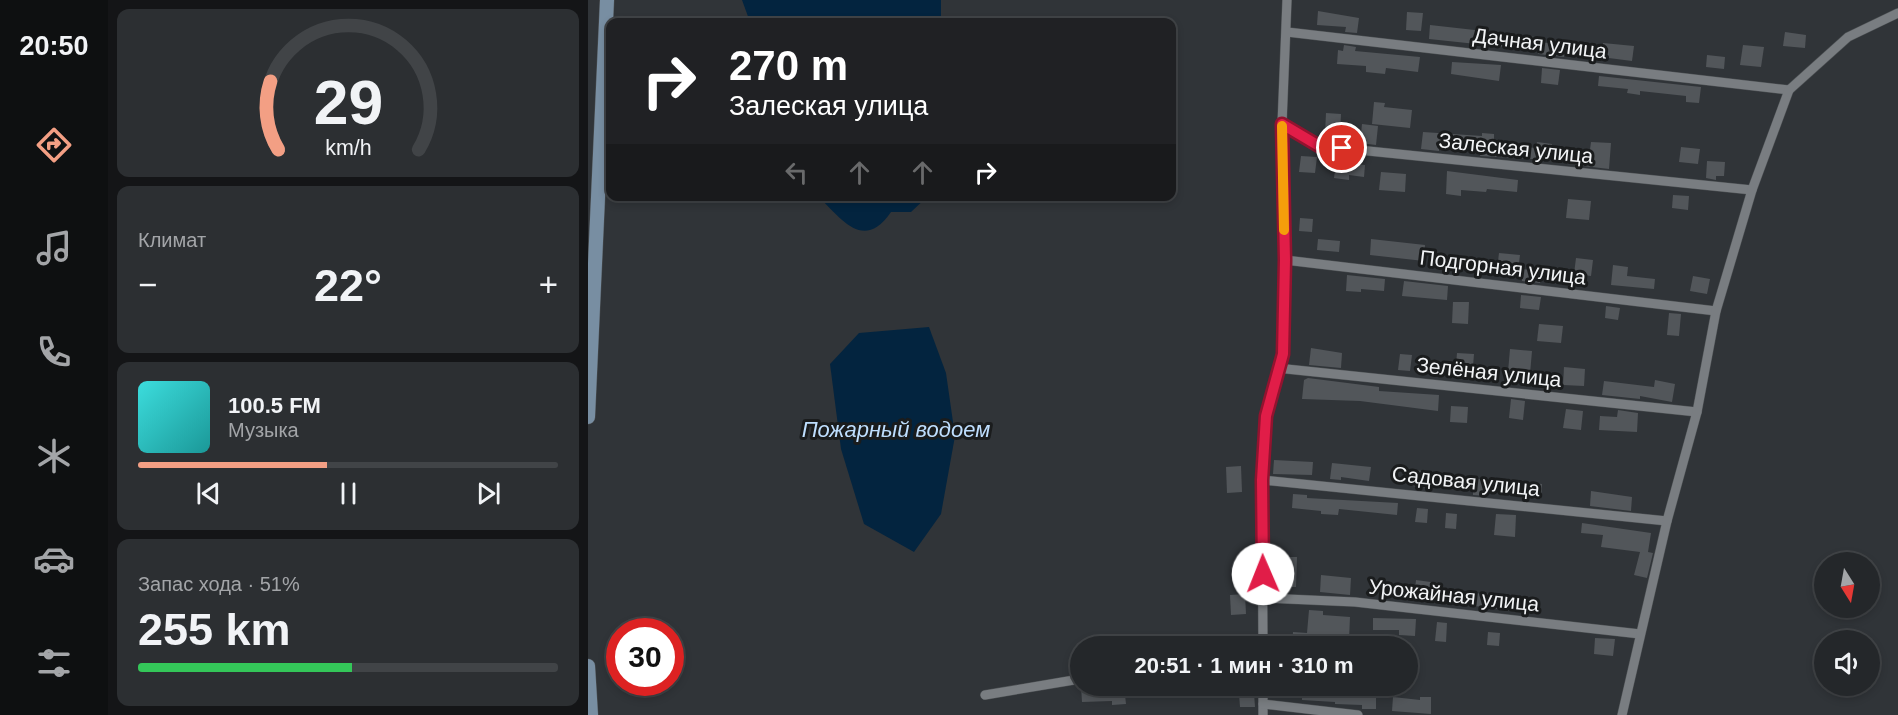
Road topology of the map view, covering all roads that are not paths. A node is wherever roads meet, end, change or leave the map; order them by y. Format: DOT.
graph roads {
  1 [pos="607,0"];
  2 [pos="1287,0"];
  3 [pos="1898,13"];
  4 [pos="606,18"];
  5 [pos="606,22"];
  6 [pos="1287,32"];
  7 [pos="1789,90"];
  8 [pos="1282,124"];
  9 [pos="1752,190"];
  10 [pos="1285,260"];
  11 [pos="1716,310"];
  12 [pos="1277,368"];
  13 [pos="1697,412"];
  14 [pos="588,417"];
  15 [pos="1262,480"];
  16 [pos="1667,521"];
  17 [pos="1264,598"];
  18 [pos="1640,634"];
  19 [pos="1263,636"];
  20 [pos="588,666"];
  21 [pos="1070,681"];
  22 [pos="985,695"];
  23 [pos="1263,696"];
  24 [pos="1263,705"];
  25 [pos="591,715"];
  26 [pos="1263,715"];
  27 [pos="1359,715"];
  28 [pos="1622,715"];
  1 -- 4 [label="main road"];
  2 -- 6 [label="street"];
  3 -- 7 [label="street"];
  5 -- 14 [label="main road"];
  6 -- 7 [label="street, Дачная улица"];
  6 -- 8 [label="street"];
  7 -- 9 [label="street"];
  8 -- 9 [label="street, Залеская улица"];
  8 -- 10 [label="street"];
  9 -- 11 [label="street"];
  10 -- 11 [label="street, Подгорная улица"];
  10 -- 12 [label="street"];
  11 -- 13 [label="street"];
  12 -- 13 [label="street, Зелёная улица"];
  12 -- 15 [label="street"];
  13 -- 16 [label="street"];
  15 -- 16 [label="street, Садовая улица"];
  15 -- 17 [label="street"];
  16 -- 18 [label="street"];
  17 -- 18 [label="street, Урожайная улица"];
  17 -- 19 [label="street"];
  18 -- 28 [label="street"];
  20 -- 25 [label="main road"];
  21 -- 22 [label="street"];
  23 -- 24 [label="street"];
  24 -- 26 [label="street"];
  24 -- 27 [label="street"];
}
